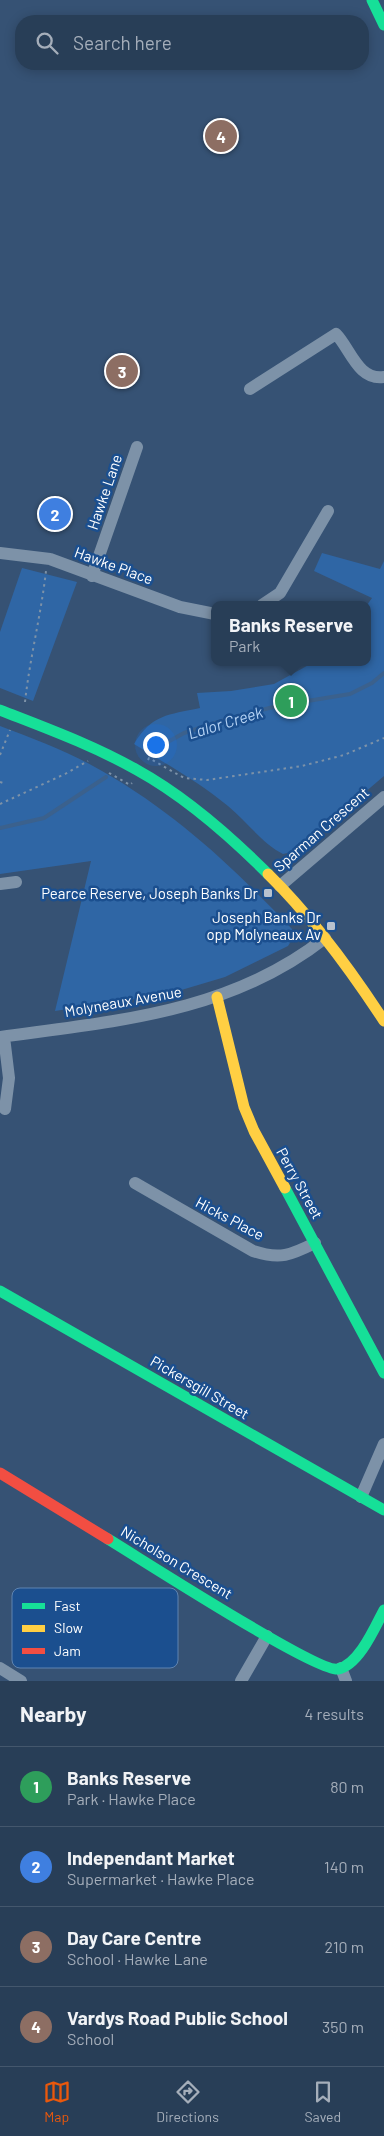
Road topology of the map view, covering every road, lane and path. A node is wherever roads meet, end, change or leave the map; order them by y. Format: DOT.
graph roads {
  1 [pos="372,0"];
  2 [pos="384,25"];
  3 [pos="384,377"];
  4 [pos="250,389"];
  5 [pos="137,447"];
  6 [pos="328,511"];
  7 [pos="0,553"];
  8 [pos="50,559"];
  9 [pos="92,576"];
  10 [pos="268,601"];
  11 [pos="211,613"];
  12 [pos="25,702"];
  13 [pos="0,710"];
  14 [pos="11,728"];
  15 [pos="384,738"];
  16 [pos="0,755"];
  17 [pos="149,758"];
  18 [pos="88,761"];
  19 [pos="0,782"];
  20 [pos="6,784"];
  21 [pos="384,797"];
  22 [pos="0,804"];
  23 [pos="16,882"];
  24 [pos="0,884"];
  25 [pos="280,886"];
  26 [pos="325,938"];
  27 [pos="217,997"];
  28 [pos="383,1018"];
  29 [pos="2,1037"];
  30 [pos="5,1110"];
  31 [pos="135,1183"];
  32 [pos="315,1243"];
  33 [pos="0,1291"];
  34 [pos="384,1373"];
  35 [pos="384,1444"];
  36 [pos="0,1473"];
  37 [pos="361,1496"];
  38 [pos="384,1510"];
  39 [pos="384,1610"];
  40 [pos="267,1636"];
  41 [pos="0,1668"];
  42 [pos="341,1668"];
  43 [pos="21,1681"];
  44 [pos="241,1681"];
  45 [pos="346,1681"];
  1 -- 2 [label="street"];
  3 -- 4 [label="street"];
  5 -- 9 [label="street, Hawke Lane"];
  6 -- 10 [label="street"];
  7 -- 8 [label="street, Hawke Place"];
  8 -- 9 [label="street, Hawke Place"];
  8 -- 12 [label="path"];
  9 -- 11 [label="street, Hawke Place"];
  13 -- 25 [label="street"];
  14 -- 16 [label="path"];
  15 -- 17 [label="path"];
  18 -- 22 [label="path"];
  19 -- 20 [label="path"];
  21 -- 25 [label="street, Sparman Crescent"];
  23 -- 24 [label="street"];
  25 -- 26 [label="street"];
  26 -- 27 [label="street, Molyneaux Avenue"];
  26 -- 28 [label="street"];
  27 -- 29 [label="street, Molyneaux Avenue"];
  27 -- 32 [label="street, Perry Street"];
  29 -- 30 [label="street"];
  31 -- 32 [label="street, Hicks Place"];
  32 -- 34 [label="street, Perry Street"];
  33 -- 37 [label="street, Pickersgill Street"];
  35 -- 37 [label="street"];
  36 -- 40 [label="street, Nicholson Crescent"];
  37 -- 38 [label="street, Pickersgill Street"];
  39 -- 42 [label="street"];
  40 -- 42 [label="street, Nicholson Crescent"];
  40 -- 44 [label="street"];
  41 -- 43 [label="street"];
  42 -- 45 [label="street"];
}
